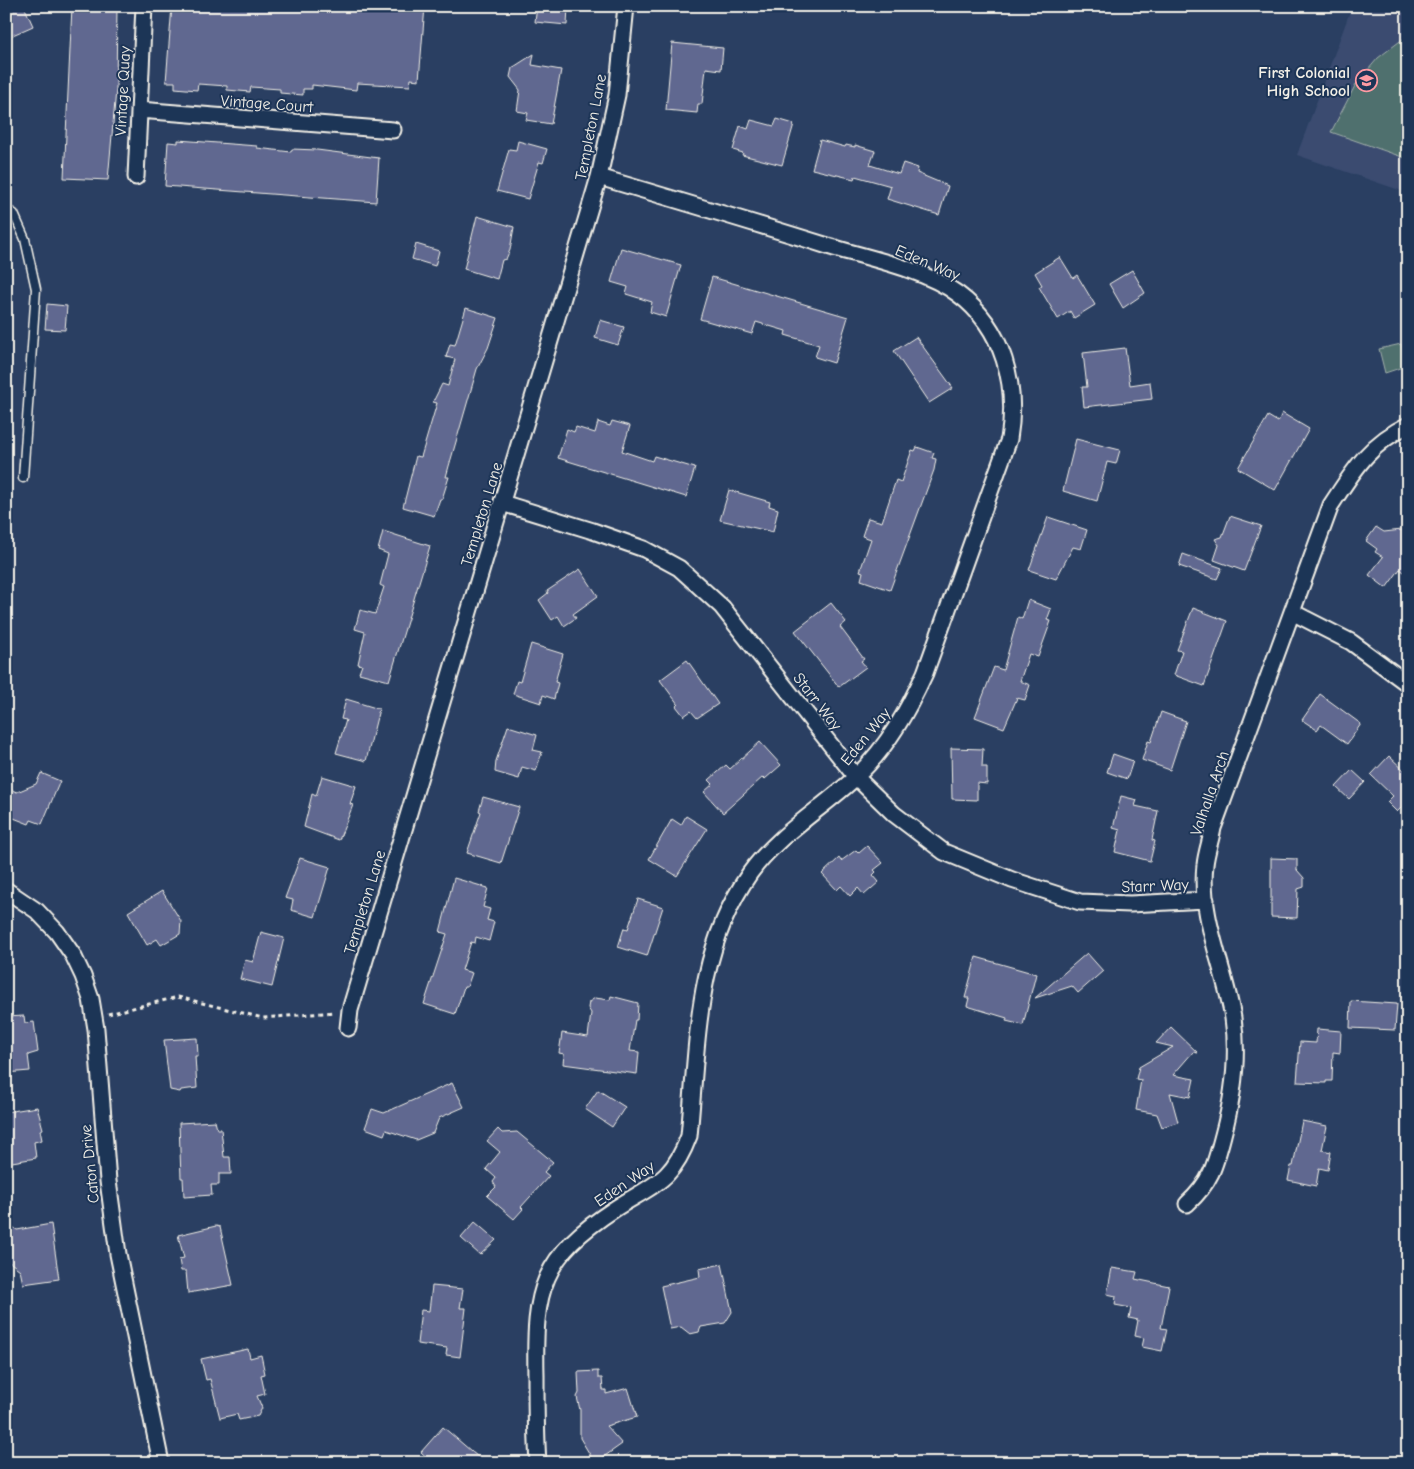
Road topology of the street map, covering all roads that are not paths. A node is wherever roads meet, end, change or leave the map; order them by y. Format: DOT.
graph roads {
  1 [pos="144,6"];
  2 [pos="626,6"];
  3 [pos="139,110"];
  4 [pos="393,130"];
  5 [pos="136,177"];
  6 [pos="599,177"];
  7 [pos="6,209"];
  8 [pos="1408,425"];
  9 [pos="23,478"];
  10 [pos="502,504"];
  11 [pos="1292,612"];
  12 [pos="1408,684"];
  13 [pos="856,777"];
  14 [pos="6,890"];
  15 [pos="1206,900"];
  16 [pos="348,1028"];
  17 [pos="1187,1204"];
  18 [pos="160,1463"];
  19 [pos="538,1463"];
  1 -- 3 [label="street, Vintage Quay"];
  2 -- 6 [label="street, Templeton Lane"];
  3 -- 4 [label="street, Vintage Court"];
  3 -- 5 [label="street, Vintage Quay"];
  6 -- 10 [label="street, Templeton Lane"];
  6 -- 13 [label="street, Eden Way"];
  7 -- 9 [label="lane"];
  8 -- 11 [label="street, Valhalla Arch"];
  10 -- 13 [label="street, Starr Way"];
  10 -- 16 [label="street, Templeton Lane"];
  11 -- 12 [label="street"];
  11 -- 15 [label="street, Valhalla Arch"];
  13 -- 15 [label="street, Starr Way"];
  13 -- 19 [label="street, Eden Way"];
  14 -- 18 [label="street, Caton Drive"];
  15 -- 17 [label="street, Valhalla Arch"];
}
